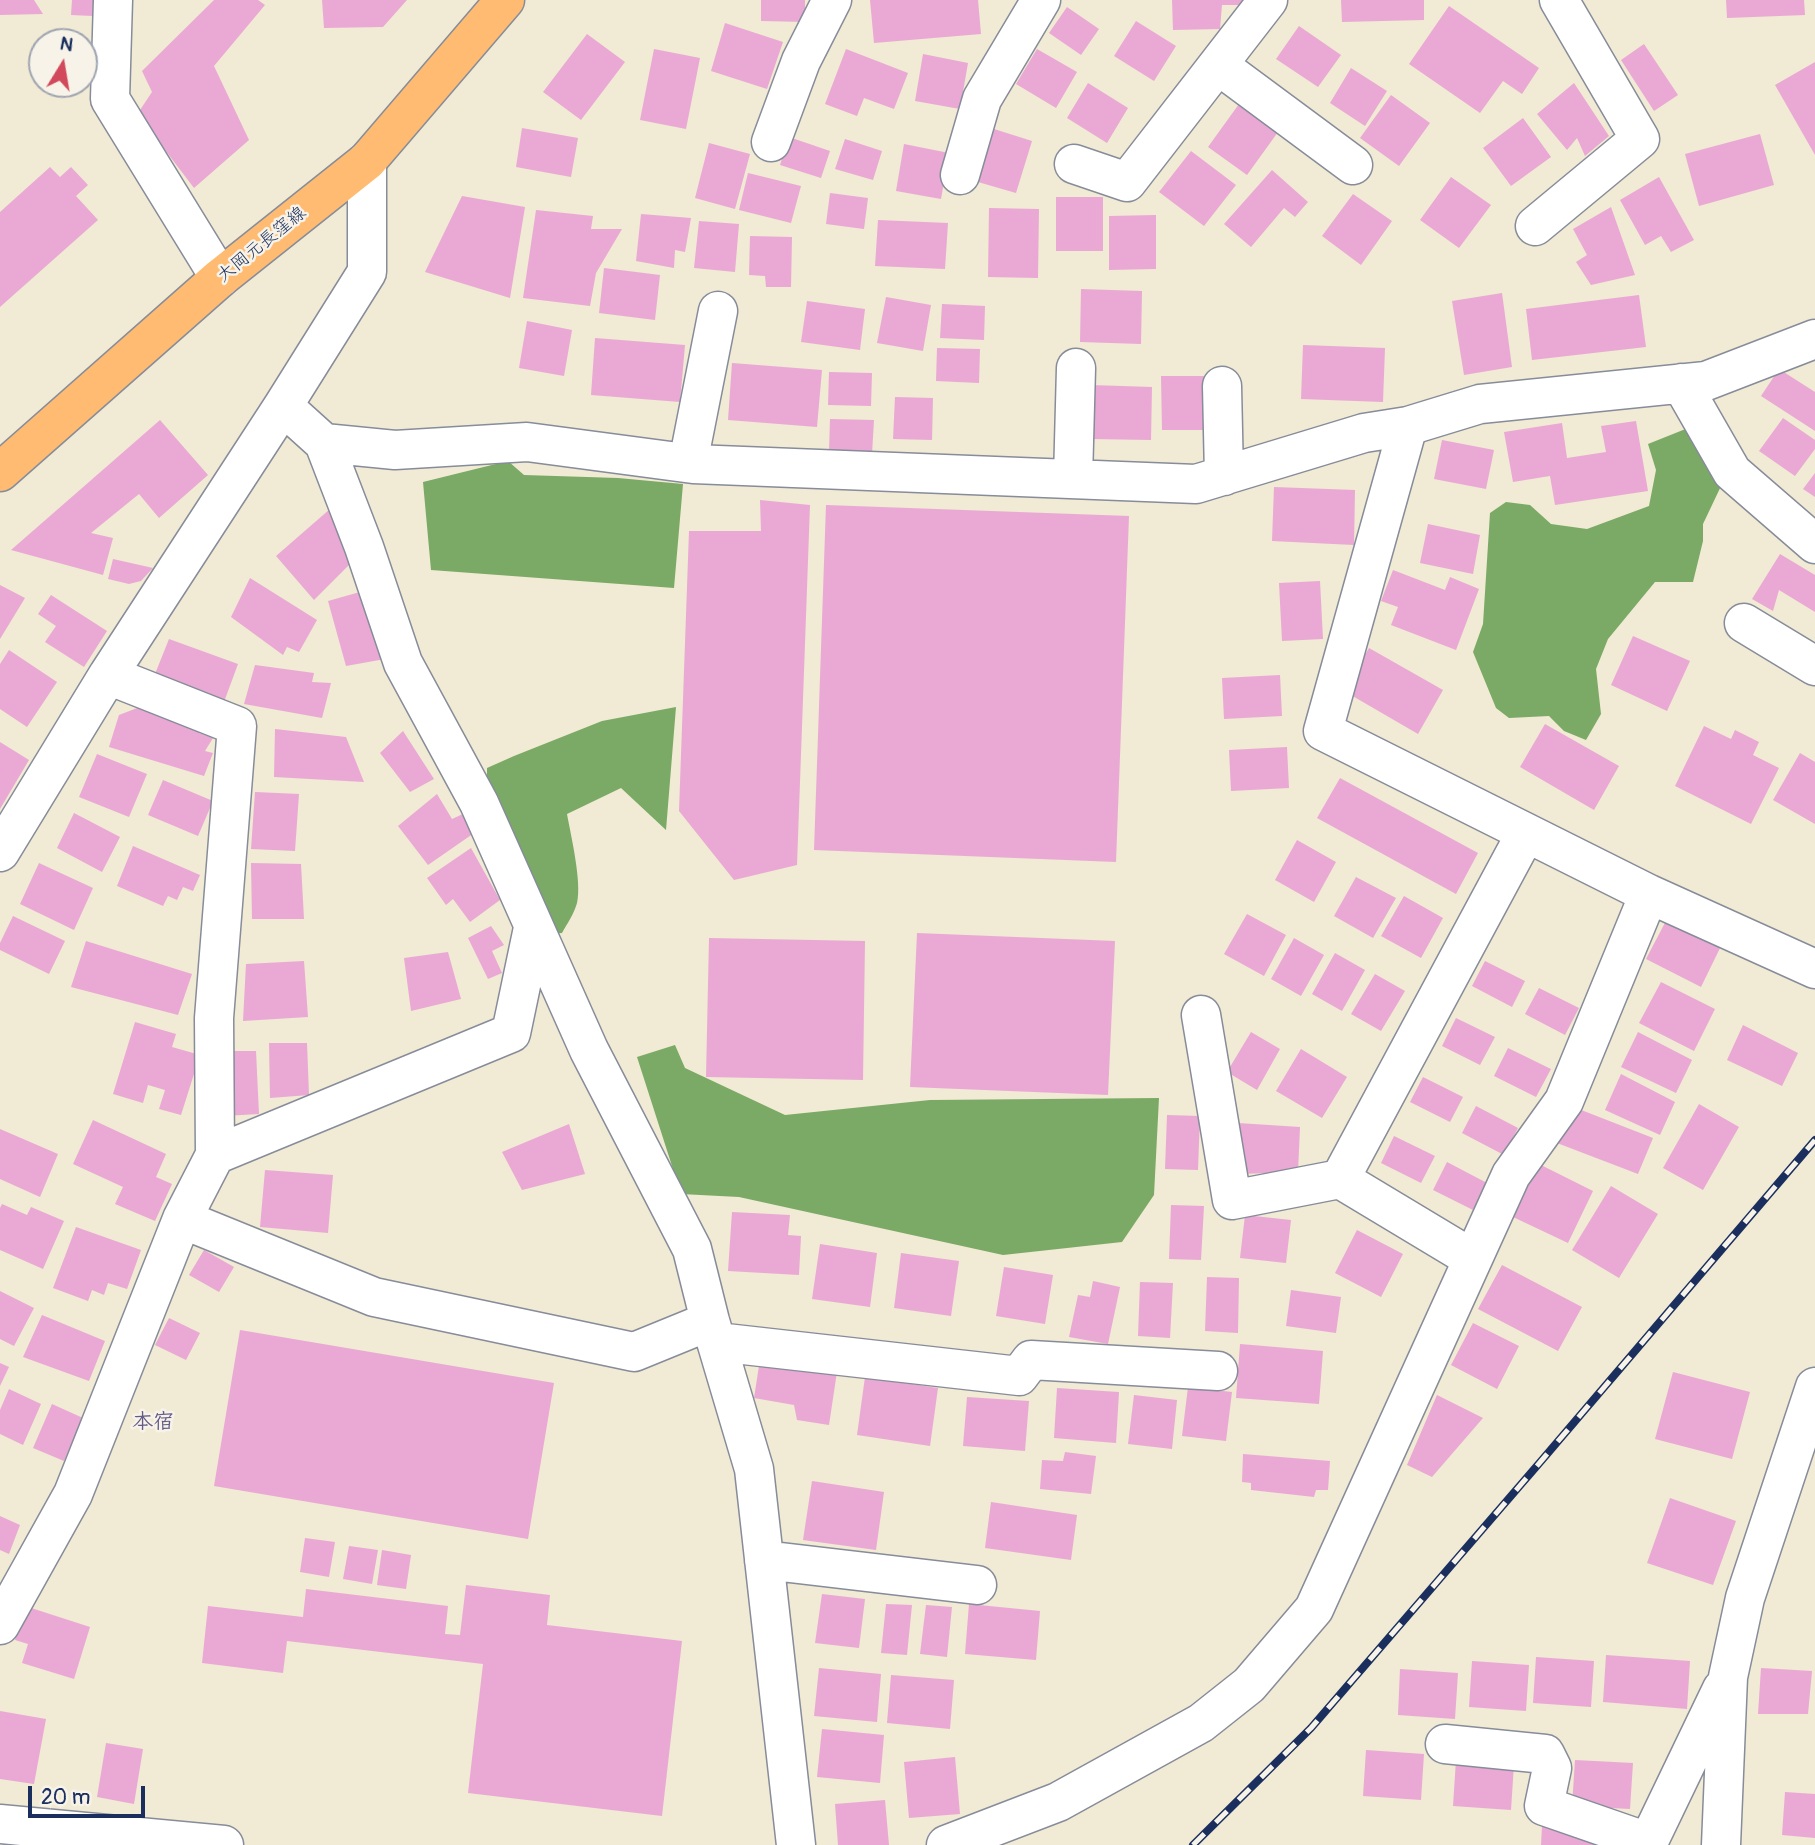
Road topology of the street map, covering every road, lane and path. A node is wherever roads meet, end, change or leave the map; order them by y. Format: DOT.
graph roads {
  1 [pos="113,0"];
  2 [pos="505,0"];
  3 [pos="832,0"];
  4 [pos="1041,0"];
  5 [pos="1268,0"];
  6 [pos="1559,0"];
  7 [pos="1218,65"];
  8 [pos="771,142"];
  9 [pos="368,161"];
  10 [pos="1074,164"];
  11 [pos="1353,165"];
  12 [pos="960,175"];
  13 [pos="1535,226"];
  14 [pos="219,278"];
  15 [pos="718,311"];
  16 [pos="1815,339"];
  17 [pos="1076,368"];
  18 [pos="1681,383"];
  19 [pos="1223,386"];
  20 [pos="283,406"];
  21 [pos="1408,426"];
  22 [pos="324,443"];
  23 [pos="688,463"];
  24 [pos="0,472"];
  25 [pos="1224,475"];
  26 [pos="1073,479"];
  27 [pos="1815,544"];
  28 [pos="1744,623"];
  29 [pos="1815,666"];
  30 [pos="108,675"];
  31 [pos="1526,833"];
  32 [pos="0,852"];
  33 [pos="1649,894"];
  34 [pos="533,928"];
  35 [pos="1815,969"];
  36 [pos="1201,1015"];
  37 [pos="215,1155"];
  38 [pos="1340,1179"];
  39 [pos="182,1219"];
  40 [pos="1473,1259"];
  41 [pos="713,1331"];
  42 [pos="1218,1371"];
  43 [pos="1815,1387"];
  44 [pos="764,1560"];
  45 [pos="977,1585"];
  46 [pos="0,1625"];
  47 [pos="1728,1677"];
  48 [pos="1445,1744"];
  49 [pos="0,1824"];
  50 [pos="1647,1844"];
  51 [pos="224,1845"];
  52 [pos="796,1845"];
  53 [pos="946,1845"];
  54 [pos="1721,1845"];
  1 -- 14 [label="street"];
  2 -- 9 [label="main road, 大岡元長窪線"];
  3 -- 8 [label="street"];
  4 -- 12 [label="street"];
  5 -- 7 [label="street"];
  6 -- 13 [label="street"];
  7 -- 10 [label="street"];
  7 -- 11 [label="street"];
  9 -- 14 [label="main road, 大岡元長窪線"];
  9 -- 20 [label="street"];
  14 -- 24 [label="main road, 大岡元長窪線"];
  15 -- 23 [label="street"];
  16 -- 18 [label="street"];
  17 -- 26 [label="street"];
  18 -- 21 [label="street"];
  18 -- 27 [label="street"];
  19 -- 25 [label="street"];
  20 -- 22 [label="street"];
  20 -- 30 [label="street"];
  21 -- 25 [label="street"];
  21 -- 31 [label="street"];
  22 -- 23 [label="street"];
  22 -- 34 [label="street"];
  23 -- 26 [label="street"];
  25 -- 26 [label="street"];
  28 -- 29 [label="street"];
  30 -- 32 [label="street"];
  30 -- 37 [label="street"];
  31 -- 33 [label="street"];
  31 -- 38 [label="street"];
  33 -- 35 [label="street"];
  33 -- 40 [label="street"];
  34 -- 37 [label="street"];
  34 -- 41 [label="street"];
  36 -- 38 [label="street"];
  37 -- 39 [label="street"];
  38 -- 40 [label="street"];
  39 -- 41 [label="street"];
  39 -- 46 [label="street"];
  40 -- 53 [label="street"];
  41 -- 42 [label="street"];
  41 -- 44 [label="street"];
  43 -- 47 [label="street"];
  44 -- 45 [label="street"];
  44 -- 52 [label="street"];
  47 -- 50 [label="street"];
  47 -- 54 [label="street"];
  48 -- 50 [label="street"];
  49 -- 51 [label="street"];
}
